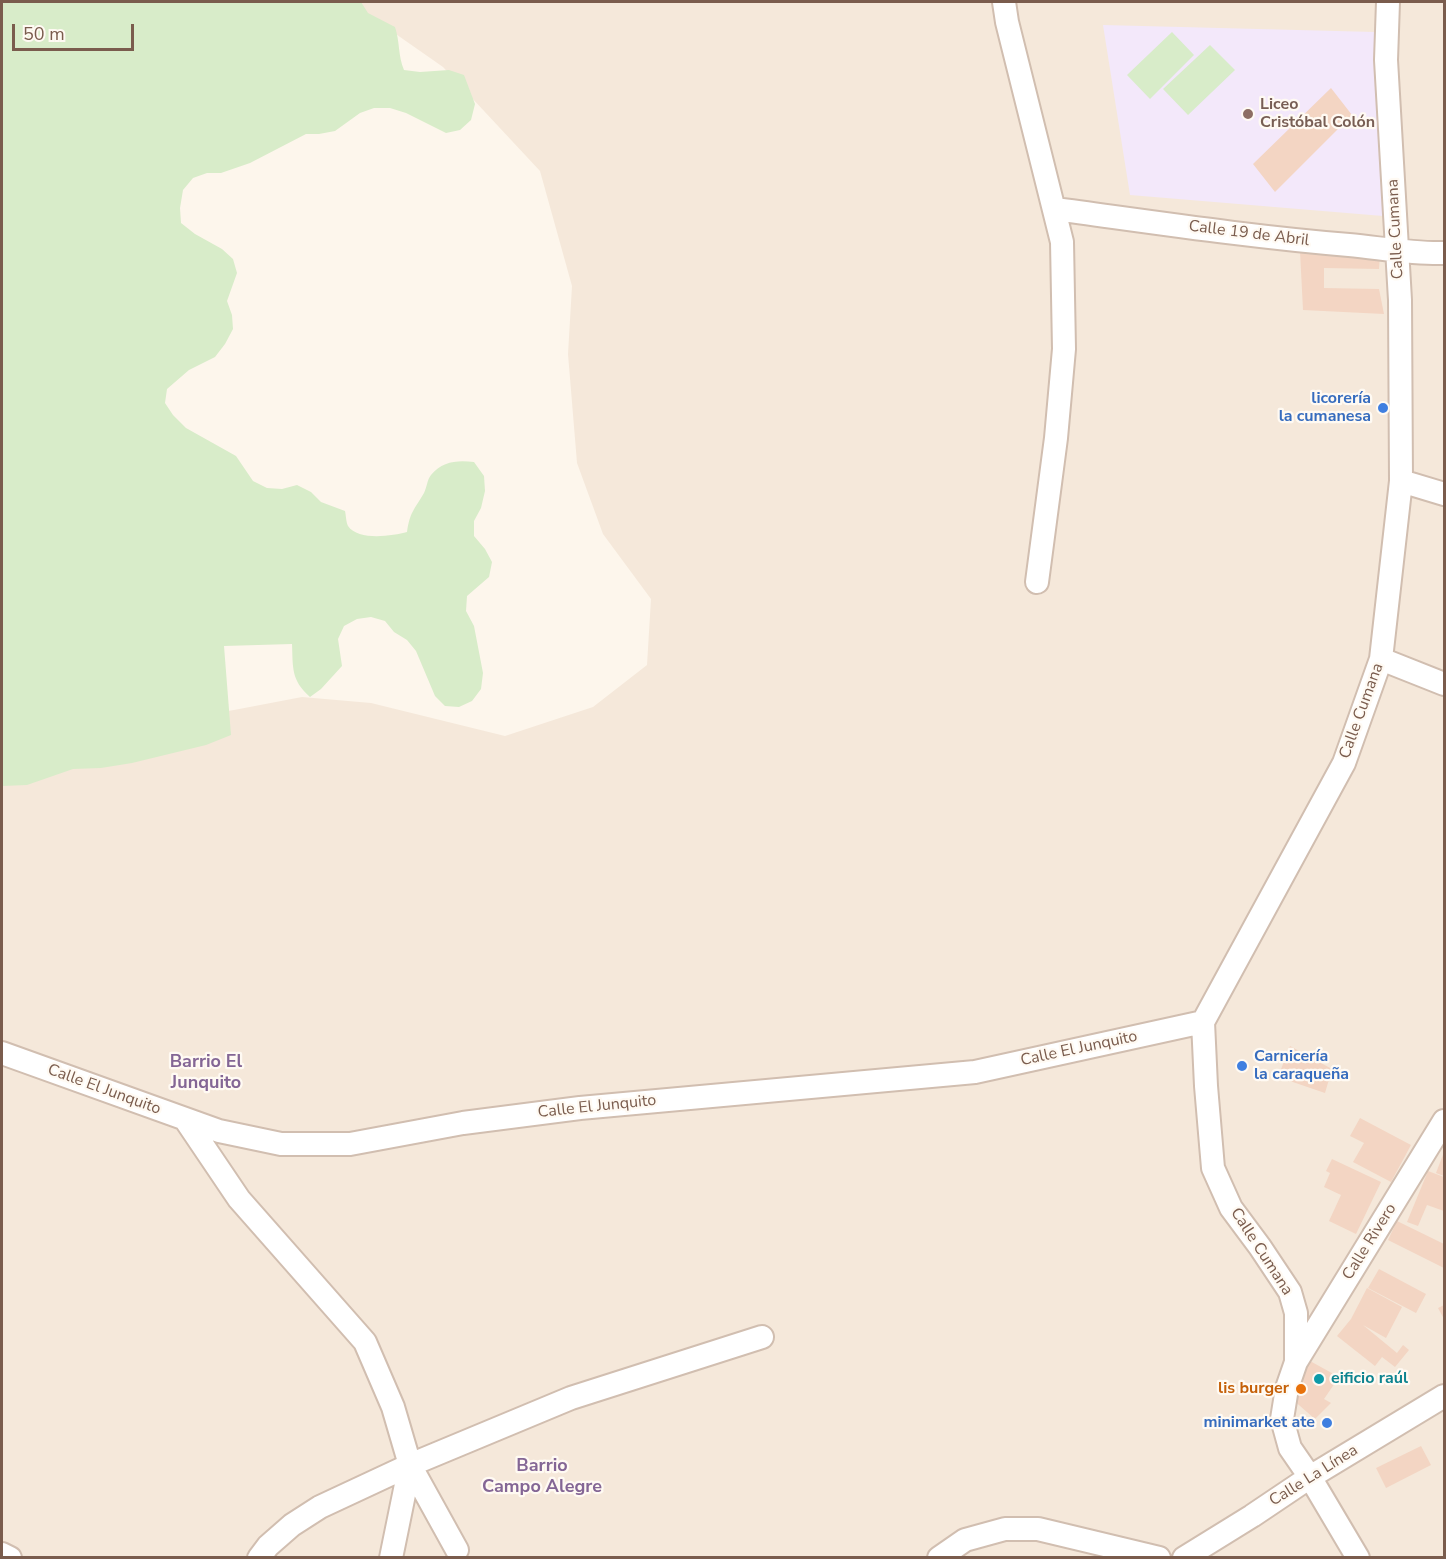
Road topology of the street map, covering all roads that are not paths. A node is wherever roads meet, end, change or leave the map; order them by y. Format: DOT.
graph roads {
  1 [pos="1004,2"];
  2 [pos="1388,2"];
  3 [pos="1054,209"];
  4 [pos="1397,249"];
  5 [pos="1444,253"];
  6 [pos="1401,481"];
  7 [pos="1444,494"];
  8 [pos="1037,582"];
  9 [pos="1381,659"];
  10 [pos="1444,684"];
  11 [pos="1203,1022"];
  12 [pos="2,1053"];
  13 [pos="185,1119"];
  14 [pos="1444,1121"];
  15 [pos="762,1336"];
  16 [pos="1296,1362"];
  17 [pos="1444,1396"];
  18 [pos="410,1465"];
  19 [pos="1310,1477"];
  20 [pos="457,1550"];
  21 [pos="2,1554"];
  22 [pos="10,1557"];
  23 [pos="259,1557"];
  24 [pos="391,1557"];
  25 [pos="939,1557"];
  26 [pos="1159,1557"];
  27 [pos="1184,1557"];
  28 [pos="1358,1557"];
  1 -- 3 [label="street"];
  2 -- 4 [label="street, Calle Cumana"];
  3 -- 4 [label="street, Calle 19 de Abril"];
  3 -- 8 [label="street"];
  4 -- 5 [label="street, Calle 19 de Abril"];
  4 -- 6 [label="street, Calle Cumana"];
  6 -- 7 [label="street"];
  6 -- 9 [label="street, Calle Cumana"];
  9 -- 10 [label="street"];
  9 -- 11 [label="street, Calle Cumana"];
  11 -- 13 [label="street, Calle El Junquito"];
  11 -- 16 [label="street, Calle Cumana"];
  12 -- 13 [label="street, Calle El Junquito"];
  13 -- 18 [label="street"];
  14 -- 16 [label="street, Calle Rivero"];
  15 -- 18 [label="street"];
  16 -- 19 [label="street"];
  17 -- 19 [label="street, Calle La Línea"];
  18 -- 20 [label="street"];
  18 -- 23 [label="street"];
  18 -- 24 [label="street"];
  19 -- 27 [label="street, Calle La Línea"];
  19 -- 28 [label="street"];
  21 -- 22 [label="street"];
  25 -- 26 [label="street"];
}
